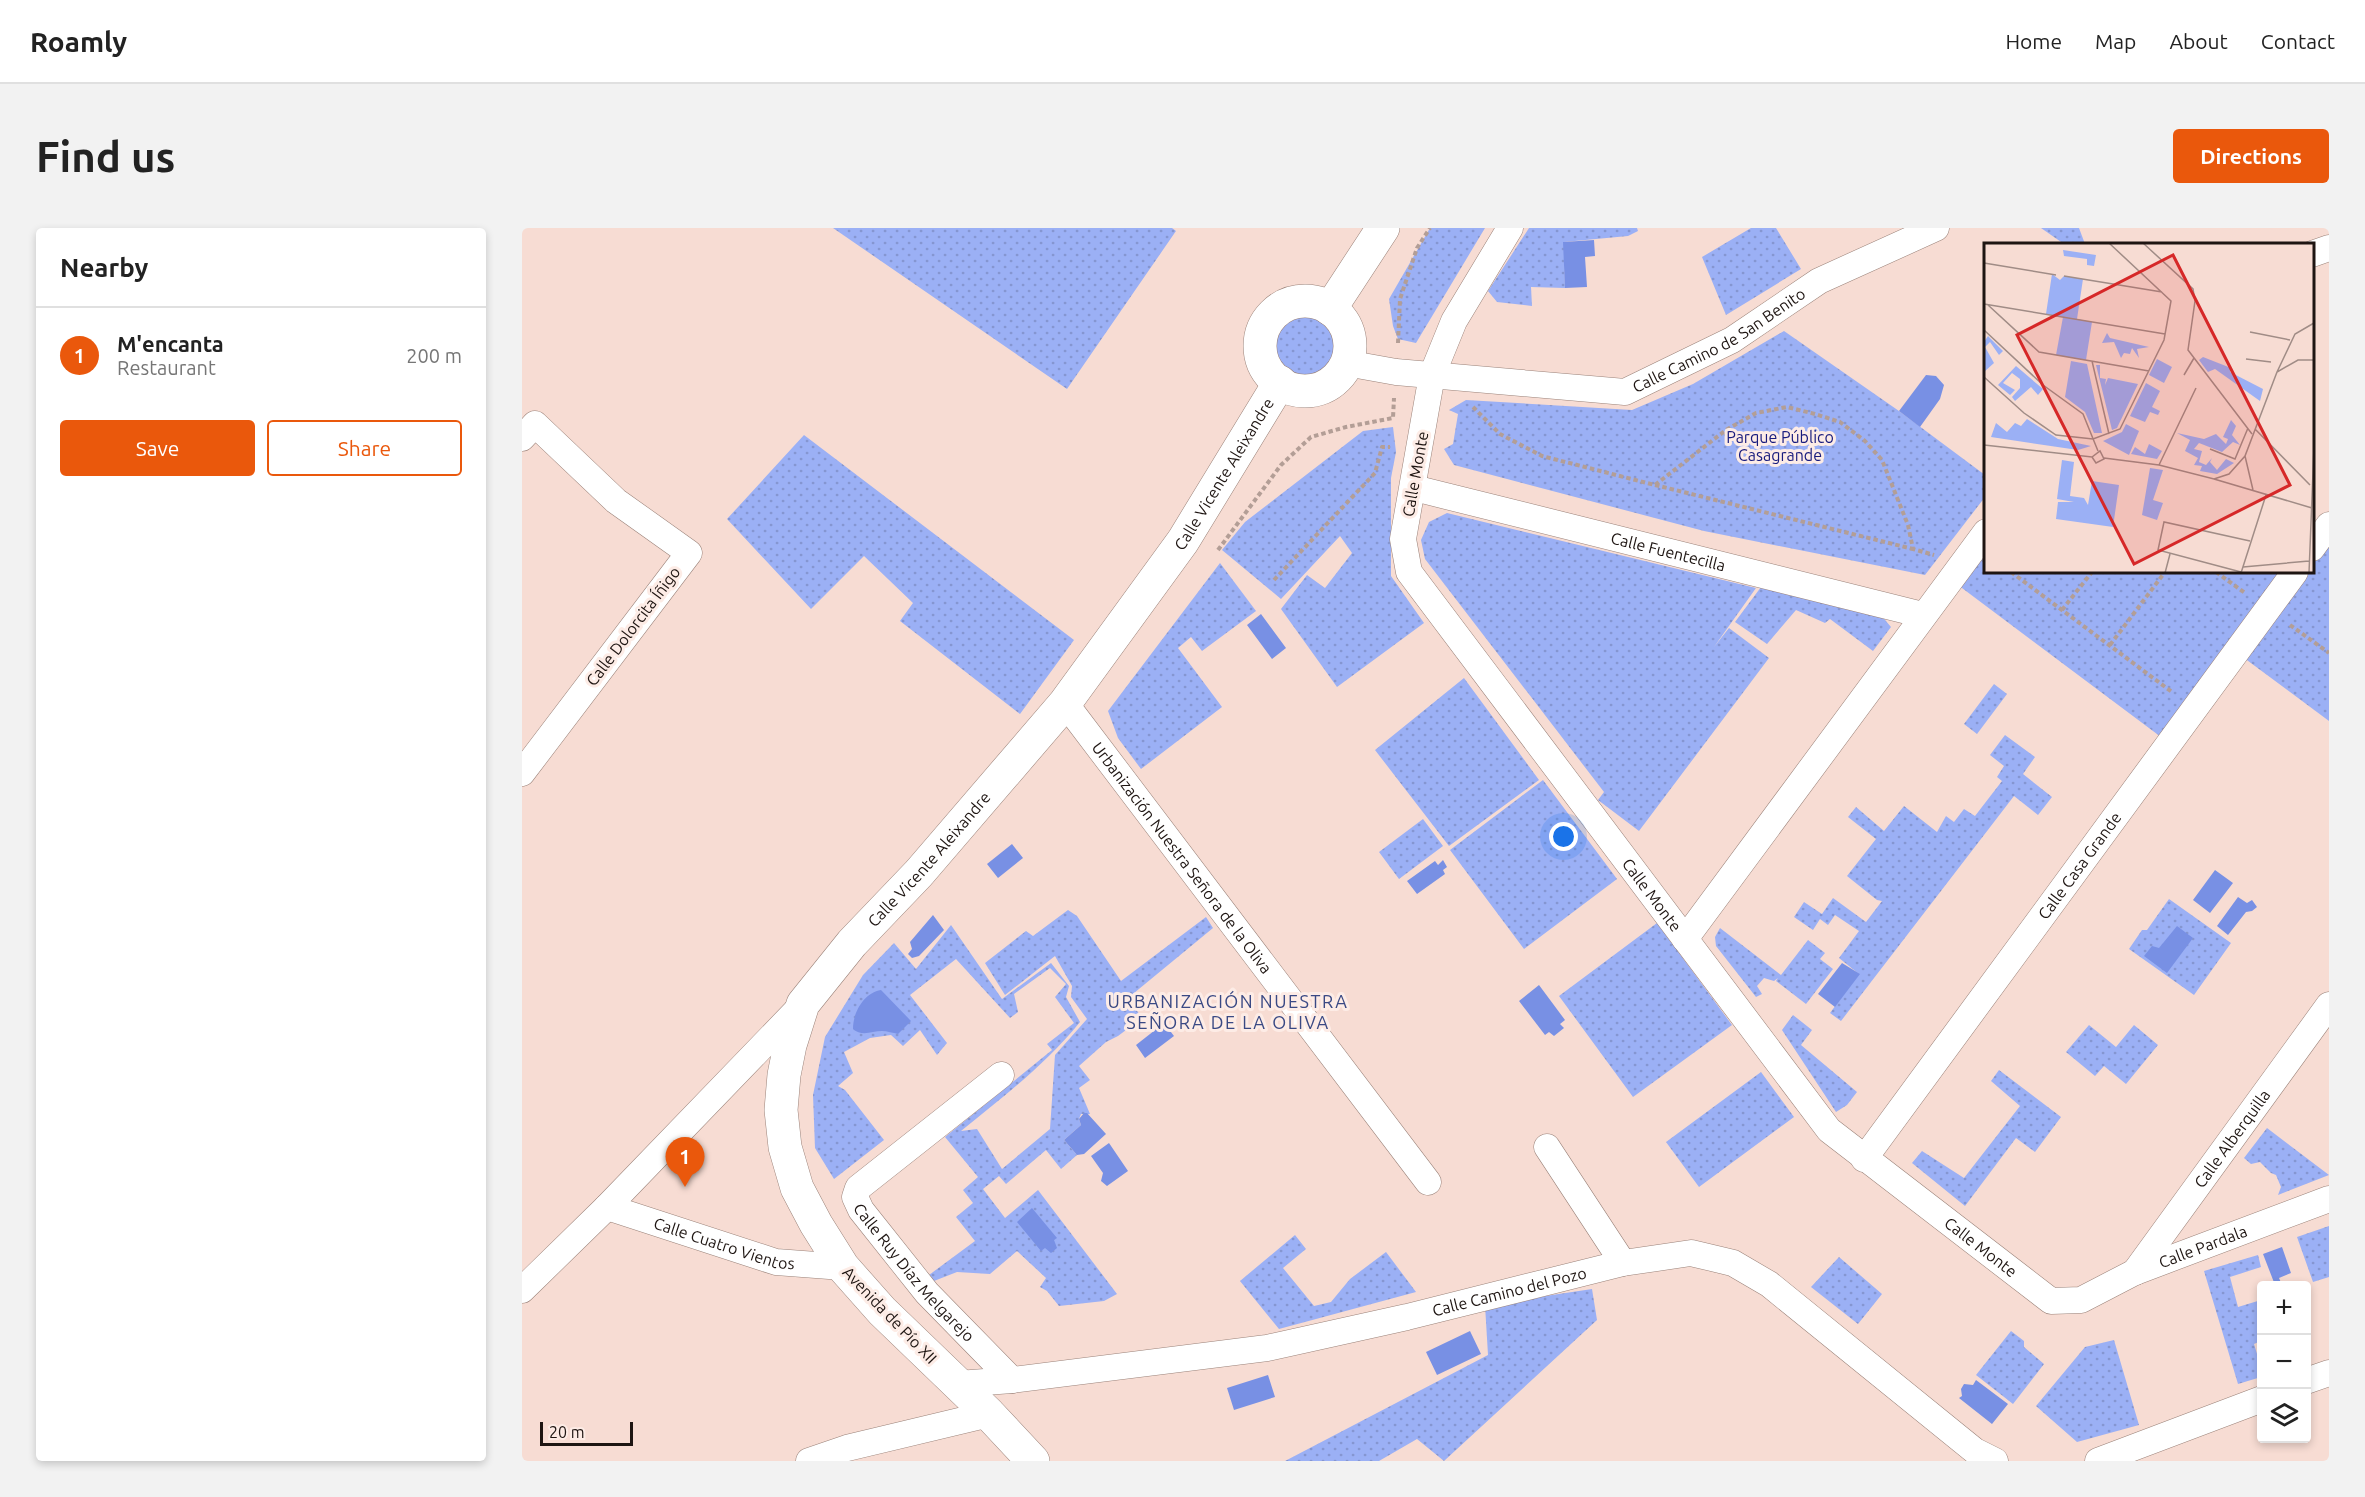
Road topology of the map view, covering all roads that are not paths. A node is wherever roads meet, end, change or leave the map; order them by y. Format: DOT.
graph roads {
  1 [pos="1383,228"];
  2 [pos="1510,228"];
  3 [pos="1936,228"];
  4 [pos="2329,248"];
  5 [pos="2314,254"];
  6 [pos="1330,309"];
  7 [pos="1346,363"];
  8 [pos="1432,375"];
  9 [pos="1280,382"];
  10 [pos="529,431"];
  11 [pos="1414,488"];
  12 [pos="2329,525"];
  13 [pos="1984,535"];
  14 [pos="2314,547"];
  15 [pos="2294,573"];
  16 [pos="1923,615"];
  17 [pos="1065,703"];
  18 [pos="522,773"];
  19 [pos="1684,939"];
  20 [pos="803,1004"];
  21 [pos="2329,1005"];
  22 [pos="1001,1075"];
  23 [pos="1547,1147"];
  24 [pos="1864,1159"];
  25 [pos="1428,1182"];
  26 [pos="2329,1199"];
  27 [pos="608,1207"];
  28 [pos="1623,1263"];
  29 [pos="843,1267"];
  30 [pos="2135,1272"];
  31 [pos="526,1277"];
  32 [pos="2081,1300"];
  33 [pos="2329,1372"];
  34 [pos="2311,1379"];
  35 [pos="1012,1380"];
  36 [pos="958,1384"];
  37 [pos="2257,1401"];
  38 [pos="989,1414"];
  39 [pos="2100,1460"];
  40 [pos="809,1461"];
  41 [pos="1033,1461"];
  42 [pos="1995,1461"];
  1 -- 6 [label="main road"];
  2 -- 8 [label="street, Calle Monte"];
  3 -- 8 [label="street, Calle Camino de San Benito"];
  4 -- 5 [label="street"];
  6 -- 7 [label="main road"];
  6 -- 9 [label="main road"];
  7 -- 8 [label="street, Calle Camino de San Benito"];
  7 -- 9 [label="main road"];
  8 -- 11 [label="street, Calle Monte"];
  9 -- 17 [label="main road, Calle Vicente Aleixandre"];
  10 -- 18 [label="street, Calle Dolorcita Íñigo"];
  11 -- 16 [label="street, Calle Fuentecilla"];
  11 -- 19 [label="street, Calle Monte"];
  12 -- 14 [label="street"];
  13 -- 16 [label="street"];
  15 -- 24 [label="street, Calle Casa Grande"];
  16 -- 19 [label="street"];
  17 -- 20 [label="main road, Calle Vicente Aleixandre"];
  17 -- 25 [label="street, Urbanización Nuestra Señora de la Oliva"];
  19 -- 24 [label="street, Calle Monte"];
  20 -- 27 [label="street, Calle Vicente Aleixandre"];
  20 -- 29 [label="main road, Avenida de Pío XII"];
  21 -- 30 [label="street, Calle Alberquilla"];
  22 -- 35 [label="street, Calle Ruy Díaz Melgarejo"];
  23 -- 28 [label="street"];
  24 -- 32 [label="street, Calle Monte"];
  26 -- 30 [label="street, Calle Pardala"];
  27 -- 29 [label="street, Calle Cuatro Vientos"];
  27 -- 31 [label="street, Calle Vicente Aleixandre"];
  28 -- 35 [label="street, Calle Camino del Pozo"];
  28 -- 42 [label="street, Calle Camino del Pozo"];
  29 -- 36 [label="main road, Avenida de Pío XII"];
  30 -- 32 [label="street, Calle Pardala"];
  33 -- 34 [label="street"];
  35 -- 36 [label="street, Calle Camino del Pozo"];
  36 -- 38 [label="main road, Avenida de Pío XII"];
  37 -- 39 [label="street"];
  38 -- 40 [label="street"];
  38 -- 41 [label="main road, Avenida de Pío XII"];
}
